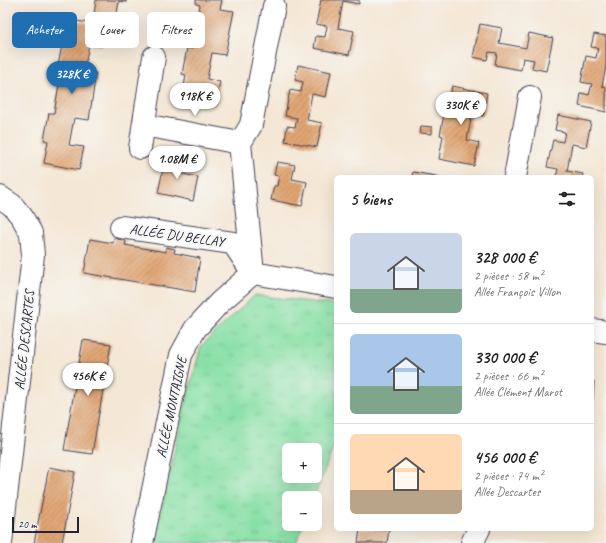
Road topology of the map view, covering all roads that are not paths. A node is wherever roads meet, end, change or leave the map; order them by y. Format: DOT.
graph roads {
  1 [pos="274,6"];
  2 [pos="154,57"];
  3 [pos="530,97"];
  4 [pos="144,125"];
  5 [pos="240,143"];
  6 [pos="140,148"];
  7 [pos="515,175"];
  8 [pos="0,197"];
  9 [pos="121,227"];
  10 [pos="253,273"];
  11 [pos="334,287"];
  12 [pos="594,330"];
  13 [pos="606,332"];
  14 [pos="478,531"];
  15 [pos="1,543"];
  16 [pos="142,543"];
  17 [pos="472,543"];
  1 -- 5 [label="street"];
  2 -- 4 [label="street"];
  3 -- 7 [label="street"];
  4 -- 5 [label="street"];
  4 -- 6 [label="street"];
  5 -- 10 [label="street"];
  8 -- 15 [label="street, ALLÉE DESCARTES"];
  9 -- 10 [label="street, ALLÉE DU BELLAY"];
  10 -- 11 [label="street"];
  10 -- 16 [label="street, ALLÉE MONTAIGNE"];
  12 -- 13 [label="street"];
  14 -- 17 [label="street"];
}
